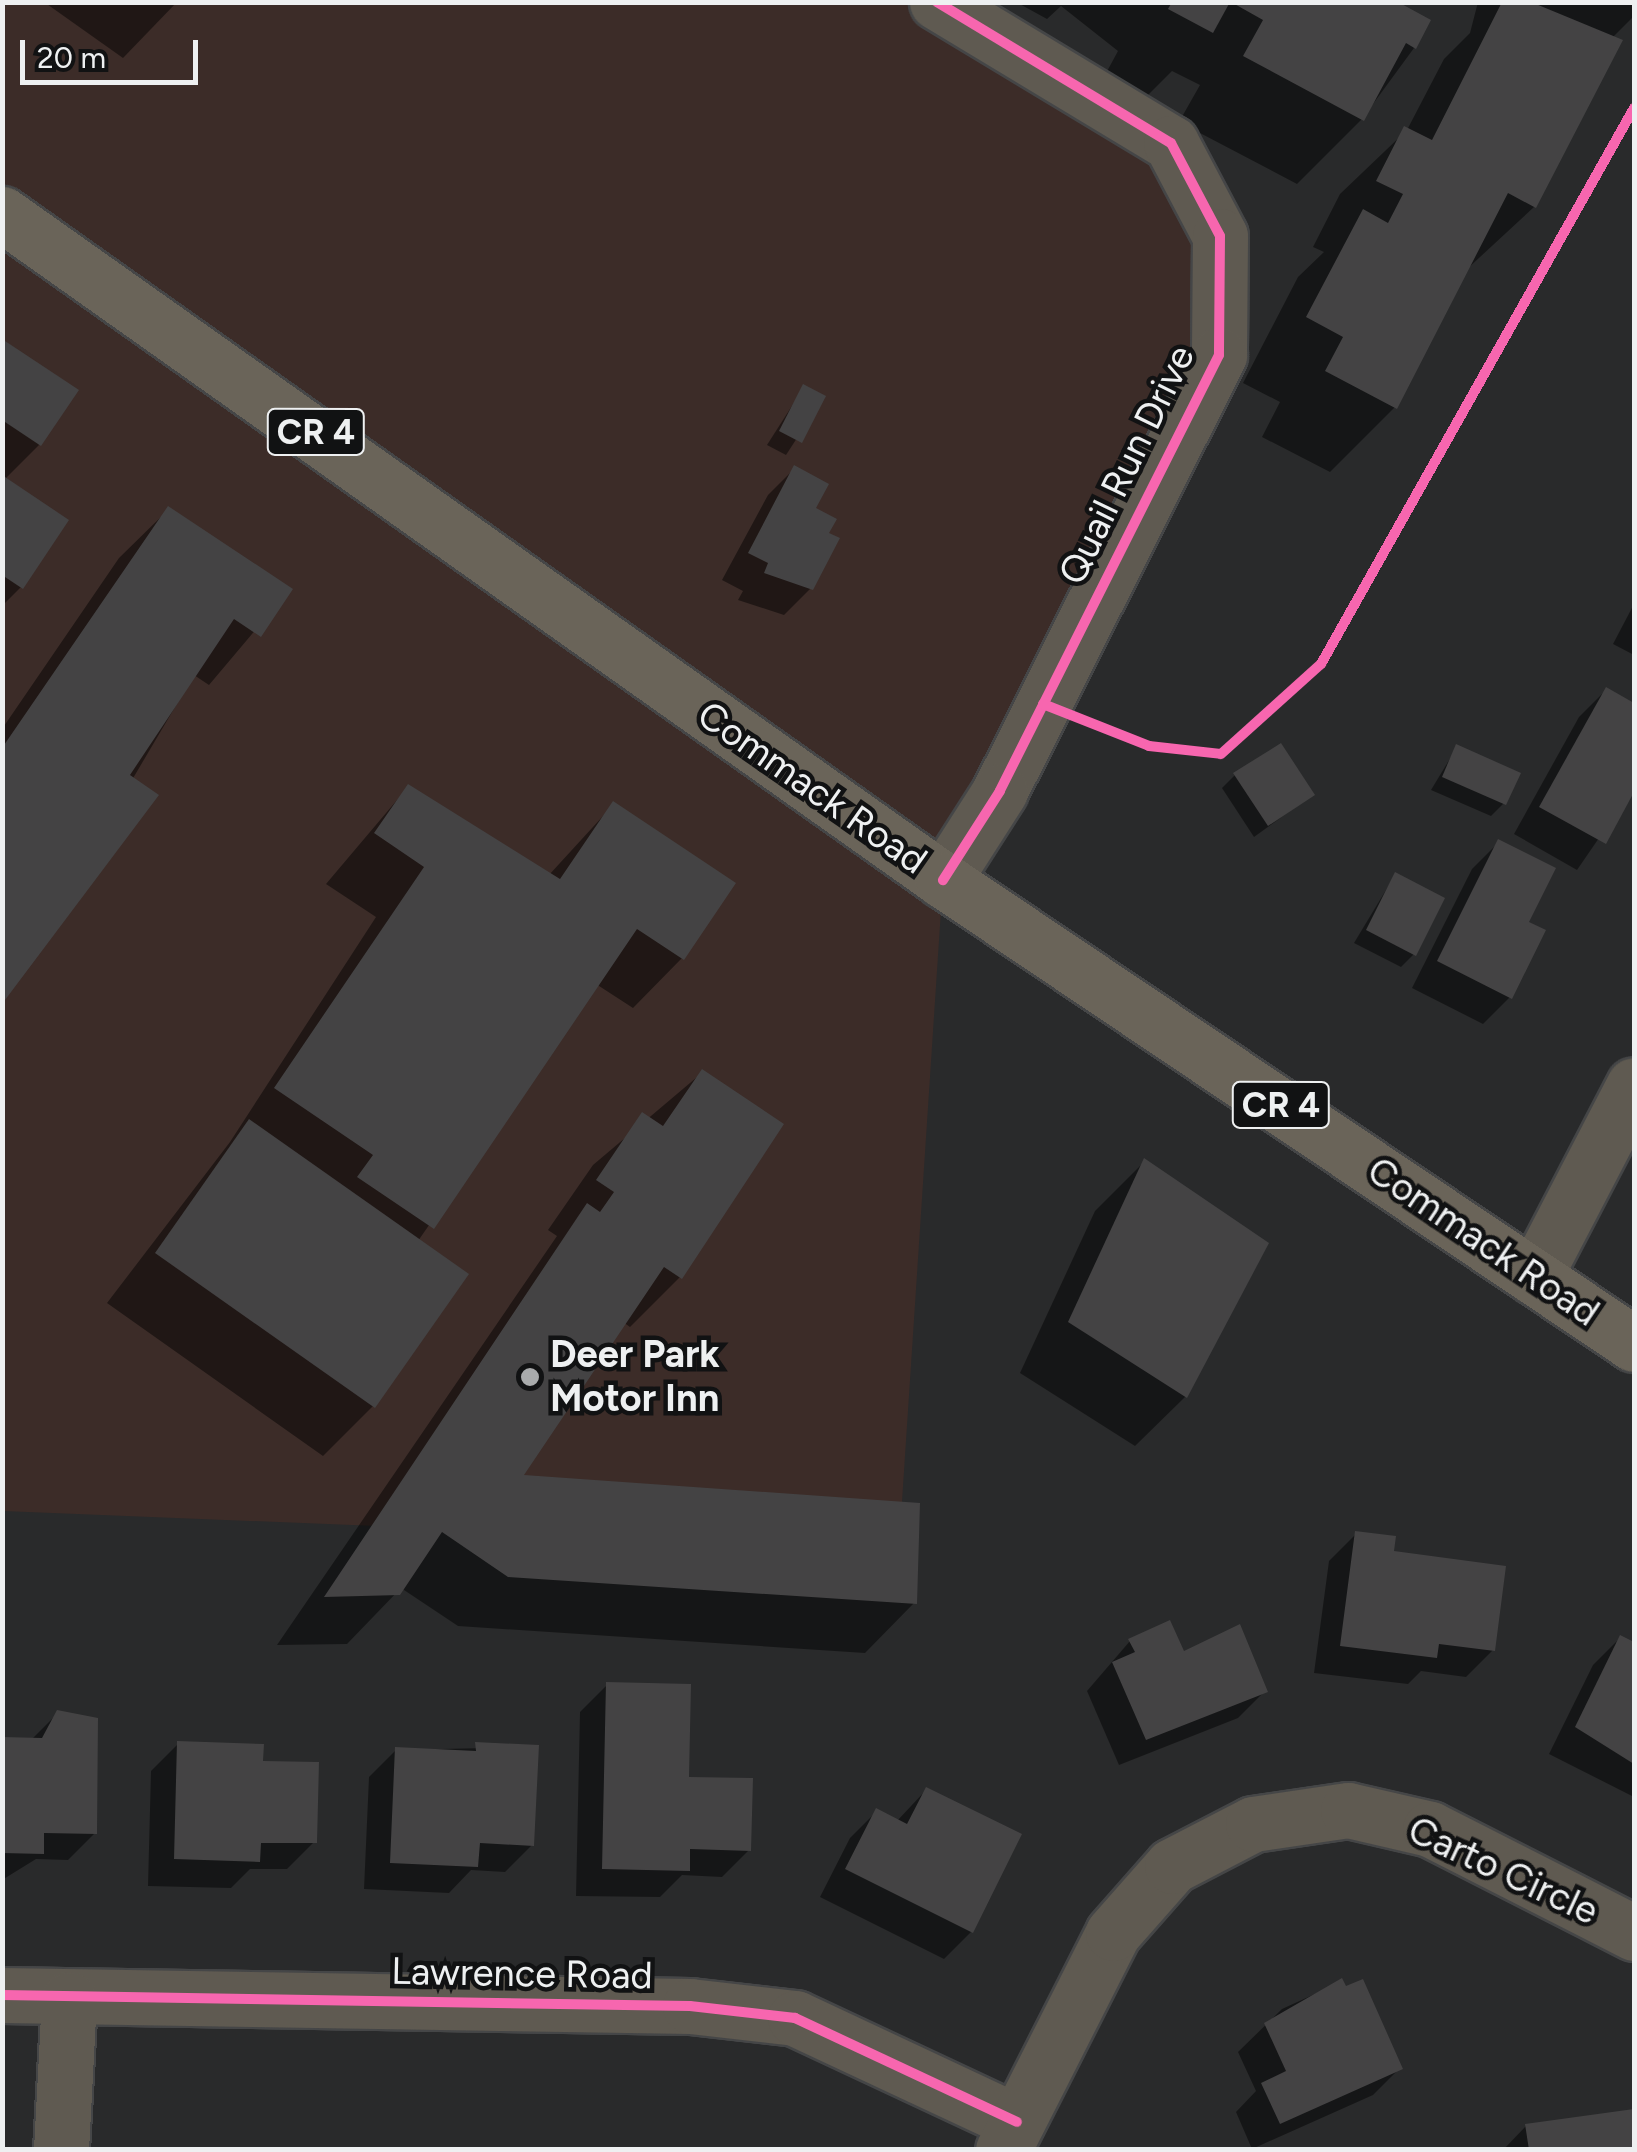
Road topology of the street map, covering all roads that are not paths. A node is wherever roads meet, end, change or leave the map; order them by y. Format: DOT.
graph roads {
  1 [pos="938,2"];
  2 [pos="2,214"];
  3 [pos="943,880"];
  4 [pos="1634,1085"];
  5 [pos="1534,1277"];
  6 [pos="1634,1344"];
  7 [pos="1634,1934"];
  8 [pos="2,1995"];
  9 [pos="68,1998"];
  10 [pos="1010,2136"];
  11 [pos="61,2150"];
  1 -- 3 [label="street, Quail Run Drive"];
  2 -- 3 [label="main road, Commack Road / CR 4"];
  3 -- 5 [label="main road, Commack Road / CR 4"];
  4 -- 5 [label="street"];
  5 -- 6 [label="main road, Commack Road / CR 4"];
  7 -- 10 [label="street, Carto Circle"];
  8 -- 9 [label="street, Lawrence Road"];
  9 -- 10 [label="street, Lawrence Road"];
  9 -- 11 [label="street"];
}
